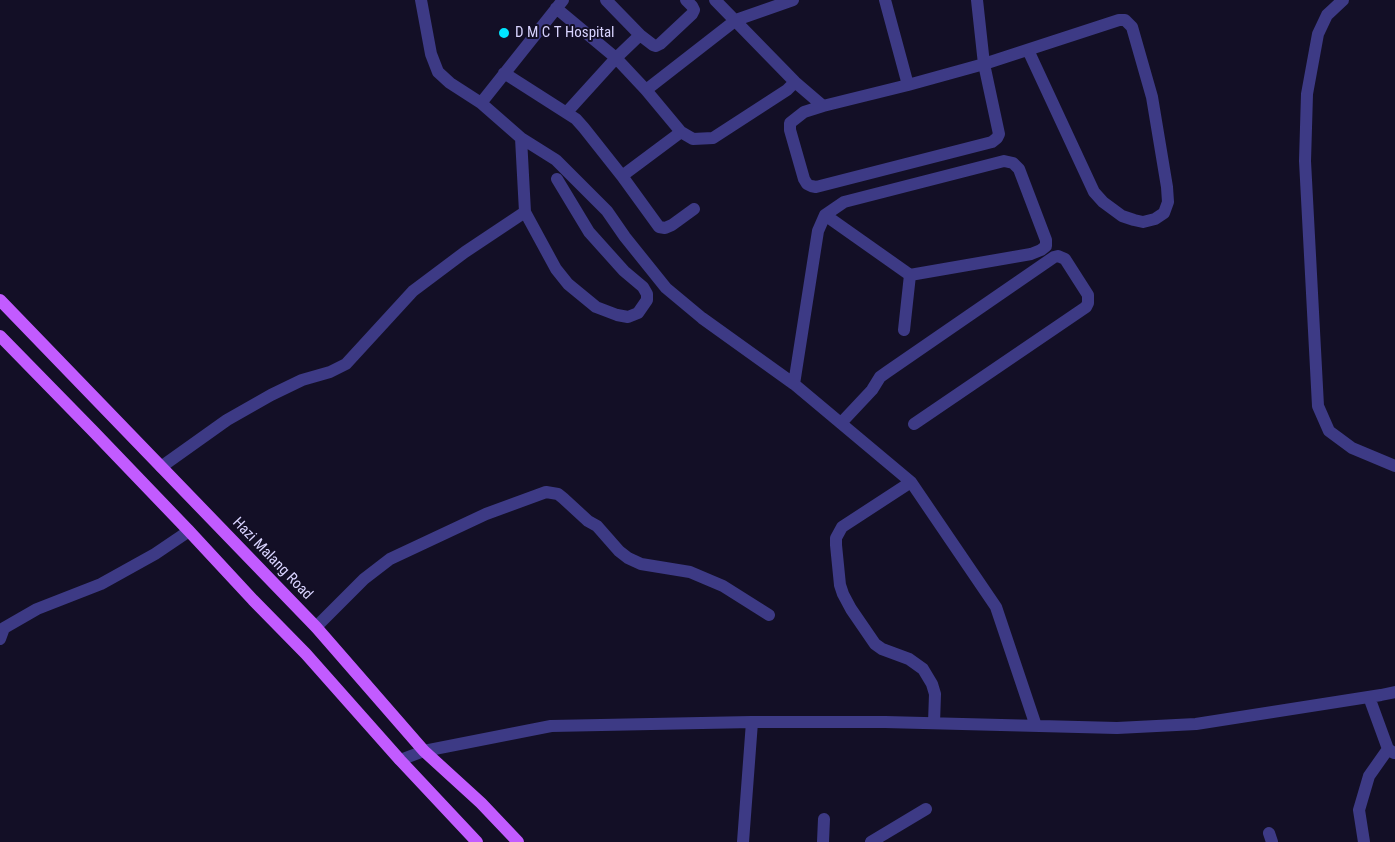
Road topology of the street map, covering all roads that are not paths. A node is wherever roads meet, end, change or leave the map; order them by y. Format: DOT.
graph roads {
  1 [pos="422,0"];
  2 [pos="606,0"];
  3 [pos="686,0"];
  4 [pos="715,0"];
  5 [pos="794,0"];
  6 [pos="885,0"];
  7 [pos="977,0"];
  8 [pos="1344,0"];
  9 [pos="560,4"];
  10 [pos="736,20"];
  11 [pos="640,35"];
  12 [pos="1028,50"];
  13 [pos="616,58"];
  14 [pos="984,64"];
  15 [pos="504,73"];
  16 [pos="795,82"];
  17 [pos="908,85"];
  18 [pos="646,90"];
  19 [pos="481,103"];
  20 [pos="823,106"];
  21 [pos="567,112"];
  22 [pos="681,132"];
  23 [pos="521,138"];
  24 [pos="622,176"];
  25 [pos="557,179"];
  26 [pos="694,209"];
  27 [pos="525,212"];
  28 [pos="825,215"];
  29 [pos="910,276"];
  30 [pos="0,300"];
  31 [pos="904,330"];
  32 [pos="0,336"];
  33 [pos="794,384"];
  34 [pos="841,423"];
  35 [pos="914,424"];
  36 [pos="161,466"];
  37 [pos="1395,466"];
  38 [pos="911,482"];
  39 [pos="189,531"];
  40 [pos="769,615"];
  41 [pos="316,627"];
  42 [pos="0,639"];
  43 [pos="1395,692"];
  44 [pos="1375,696"];
  45 [pos="752,722"];
  46 [pos="934,723"];
  47 [pos="1036,726"];
  48 [pos="424,751"];
  49 [pos="1392,751"];
  50 [pos="400,760"];
  51 [pos="926,809"];
  52 [pos="824,819"];
  53 [pos="477,842"];
  54 [pos="518,842"];
  55 [pos="743,842"];
  56 [pos="823,842"];
  57 [pos="871,842"];
  58 [pos="1364,842"];
  1 -- 19 [label="street"];
  2 -- 11 [label="street"];
  3 -- 11 [label="street"];
  4 -- 10 [label="street"];
  5 -- 10 [label="street"];
  6 -- 17 [label="street"];
  7 -- 14 [label="street"];
  8 -- 37 [label="street"];
  9 -- 13 [label="street"];
  9 -- 15 [label="street"];
  10 -- 16 [label="street"];
  10 -- 18 [label="street"];
  11 -- 13 [label="street"];
  12 -- 12 [label="street"];
  12 -- 14 [label="street"];
  13 -- 18 [label="street"];
  13 -- 21 [label="street"];
  14 -- 17 [label="street"];
  14 -- 20 [label="street"];
  15 -- 19 [label="street"];
  15 -- 21 [label="street"];
  16 -- 20 [label="street"];
  16 -- 22 [label="street"];
  17 -- 20 [label="street"];
  18 -- 22 [label="street"];
  19 -- 23 [label="street"];
  21 -- 24 [label="street"];
  22 -- 24 [label="street"];
  23 -- 27 [label="street"];
  23 -- 33 [label="street"];
  24 -- 26 [label="street"];
  25 -- 27 [label="street"];
  27 -- 36 [label="street"];
  28 -- 29 [label="street"];
  28 -- 29 [label="street"];
  28 -- 33 [label="street"];
  29 -- 31 [label="street"];
  30 -- 36 [label="main road, Hazi Malang Road"];
  32 -- 39 [label="main road"];
  33 -- 34 [label="street"];
  34 -- 35 [label="street"];
  34 -- 38 [label="street"];
  36 -- 41 [label="main road, Hazi Malang Road"];
  38 -- 46 [label="street"];
  38 -- 47 [label="street"];
  39 -- 42 [label="street"];
  39 -- 50 [label="main road"];
  40 -- 41 [label="street"];
  41 -- 48 [label="main road, Hazi Malang Road"];
  43 -- 44 [label="street"];
  44 -- 47 [label="street"];
  44 -- 49 [label="street"];
  45 -- 46 [label="street"];
  45 -- 48 [label="street"];
  45 -- 55 [label="street"];
  46 -- 47 [label="street"];
  48 -- 50 [label="street"];
  48 -- 54 [label="main road, Hazi Malang Road"];
  49 -- 58 [label="street"];
  50 -- 53 [label="main road"];
  51 -- 57 [label="street"];
  52 -- 56 [label="street"];
}
